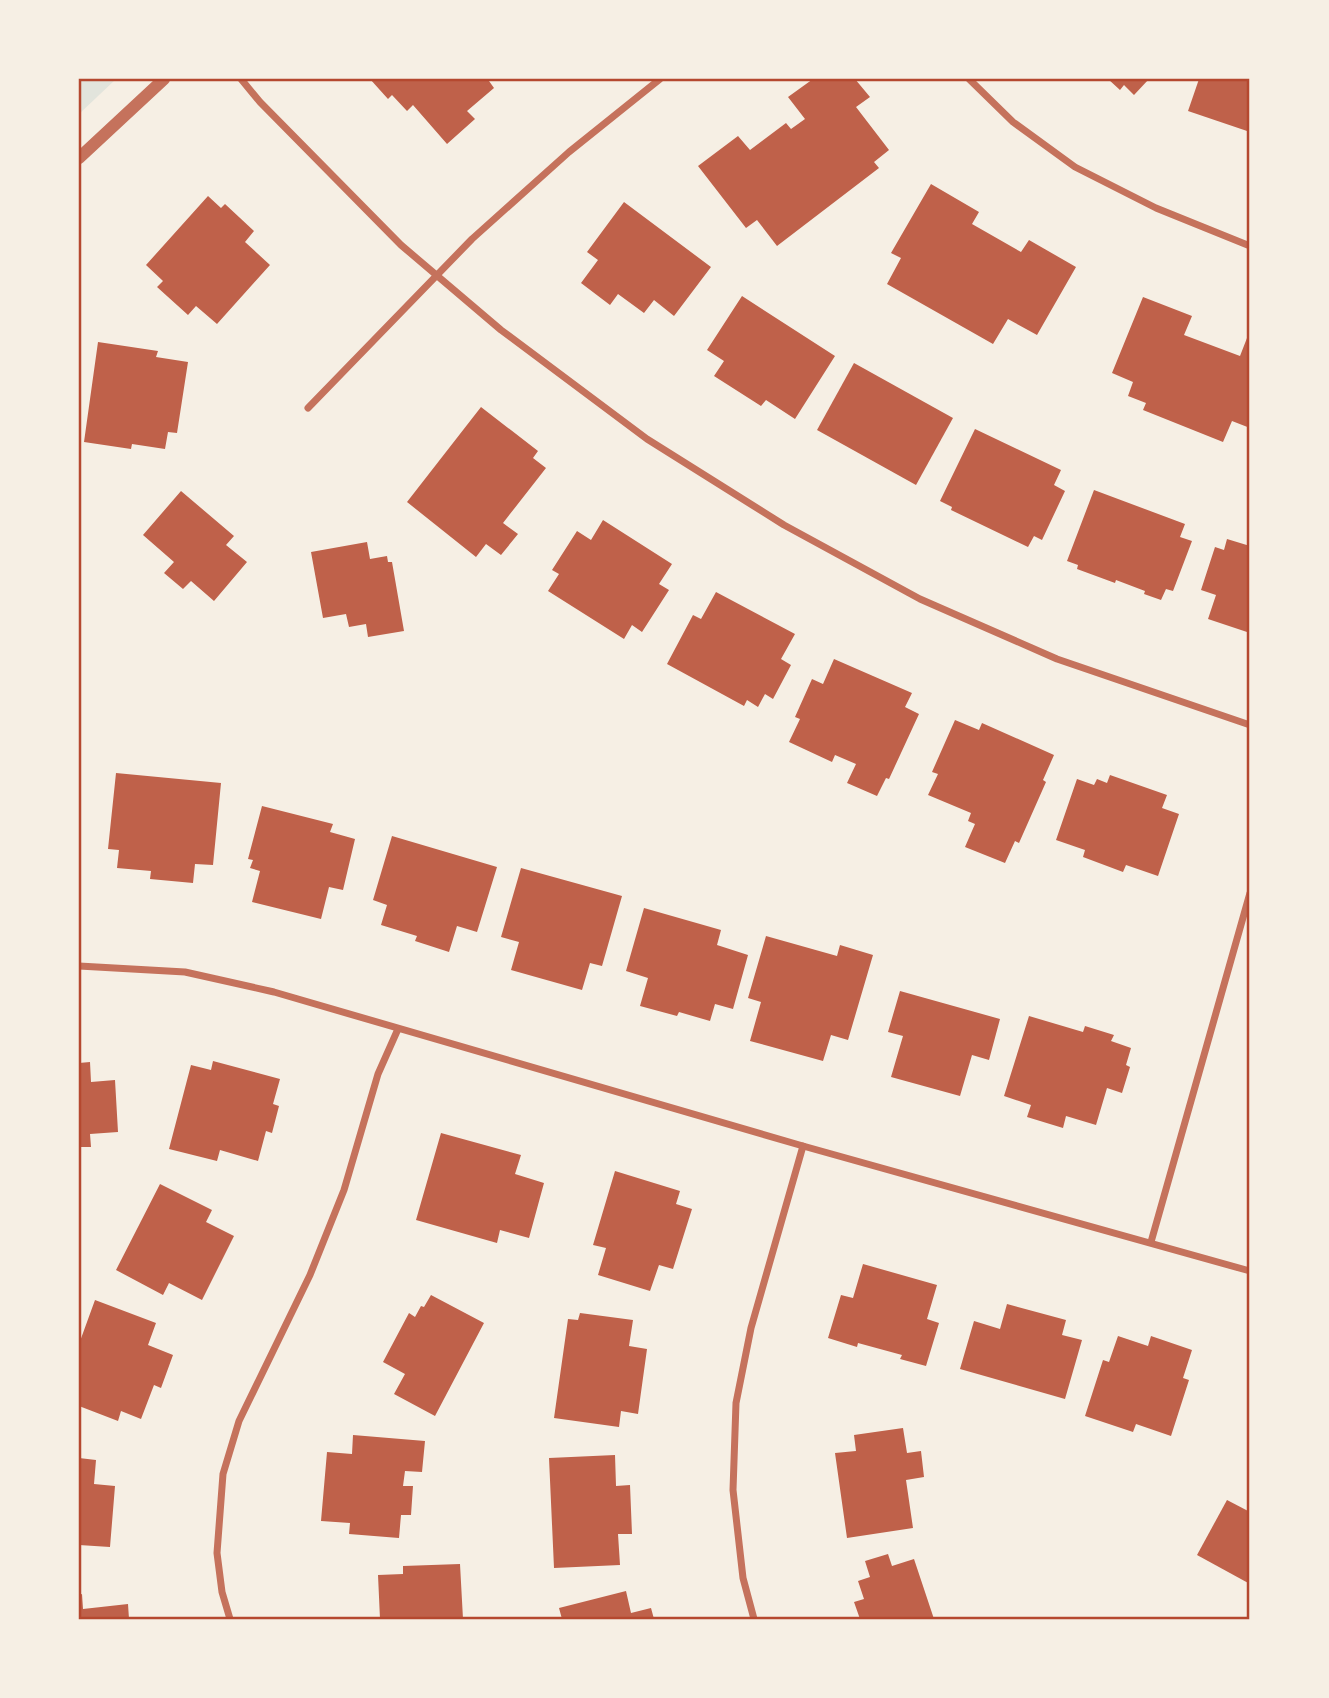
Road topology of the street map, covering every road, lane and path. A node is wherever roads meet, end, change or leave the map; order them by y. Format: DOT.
graph roads {
  1 [pos="164,79"];
  2 [pos="241,79"];
  3 [pos="660,79"];
  4 [pos="968,79"];
  5 [pos="79,158"];
  6 [pos="1250,246"];
  7 [pos="436,274"];
  8 [pos="308,408"];
  9 [pos="1250,724"];
  10 [pos="1250,893"];
  11 [pos="79,966"];
  12 [pos="398,1029"];
  13 [pos="803,1146"];
  14 [pos="1151,1242"];
  15 [pos="1250,1271"];
  16 [pos="230,1619"];
  17 [pos="754,1619"];
  1 -- 5 [label="street"];
  2 -- 7 [label="street"];
  3 -- 7 [label="street"];
  4 -- 6 [label="street"];
  7 -- 8 [label="street"];
  7 -- 9 [label="street"];
  10 -- 14 [label="street"];
  11 -- 12 [label="street"];
  12 -- 13 [label="street"];
  12 -- 16 [label="street"];
  13 -- 14 [label="street"];
  13 -- 17 [label="street"];
  14 -- 15 [label="street"];
}
